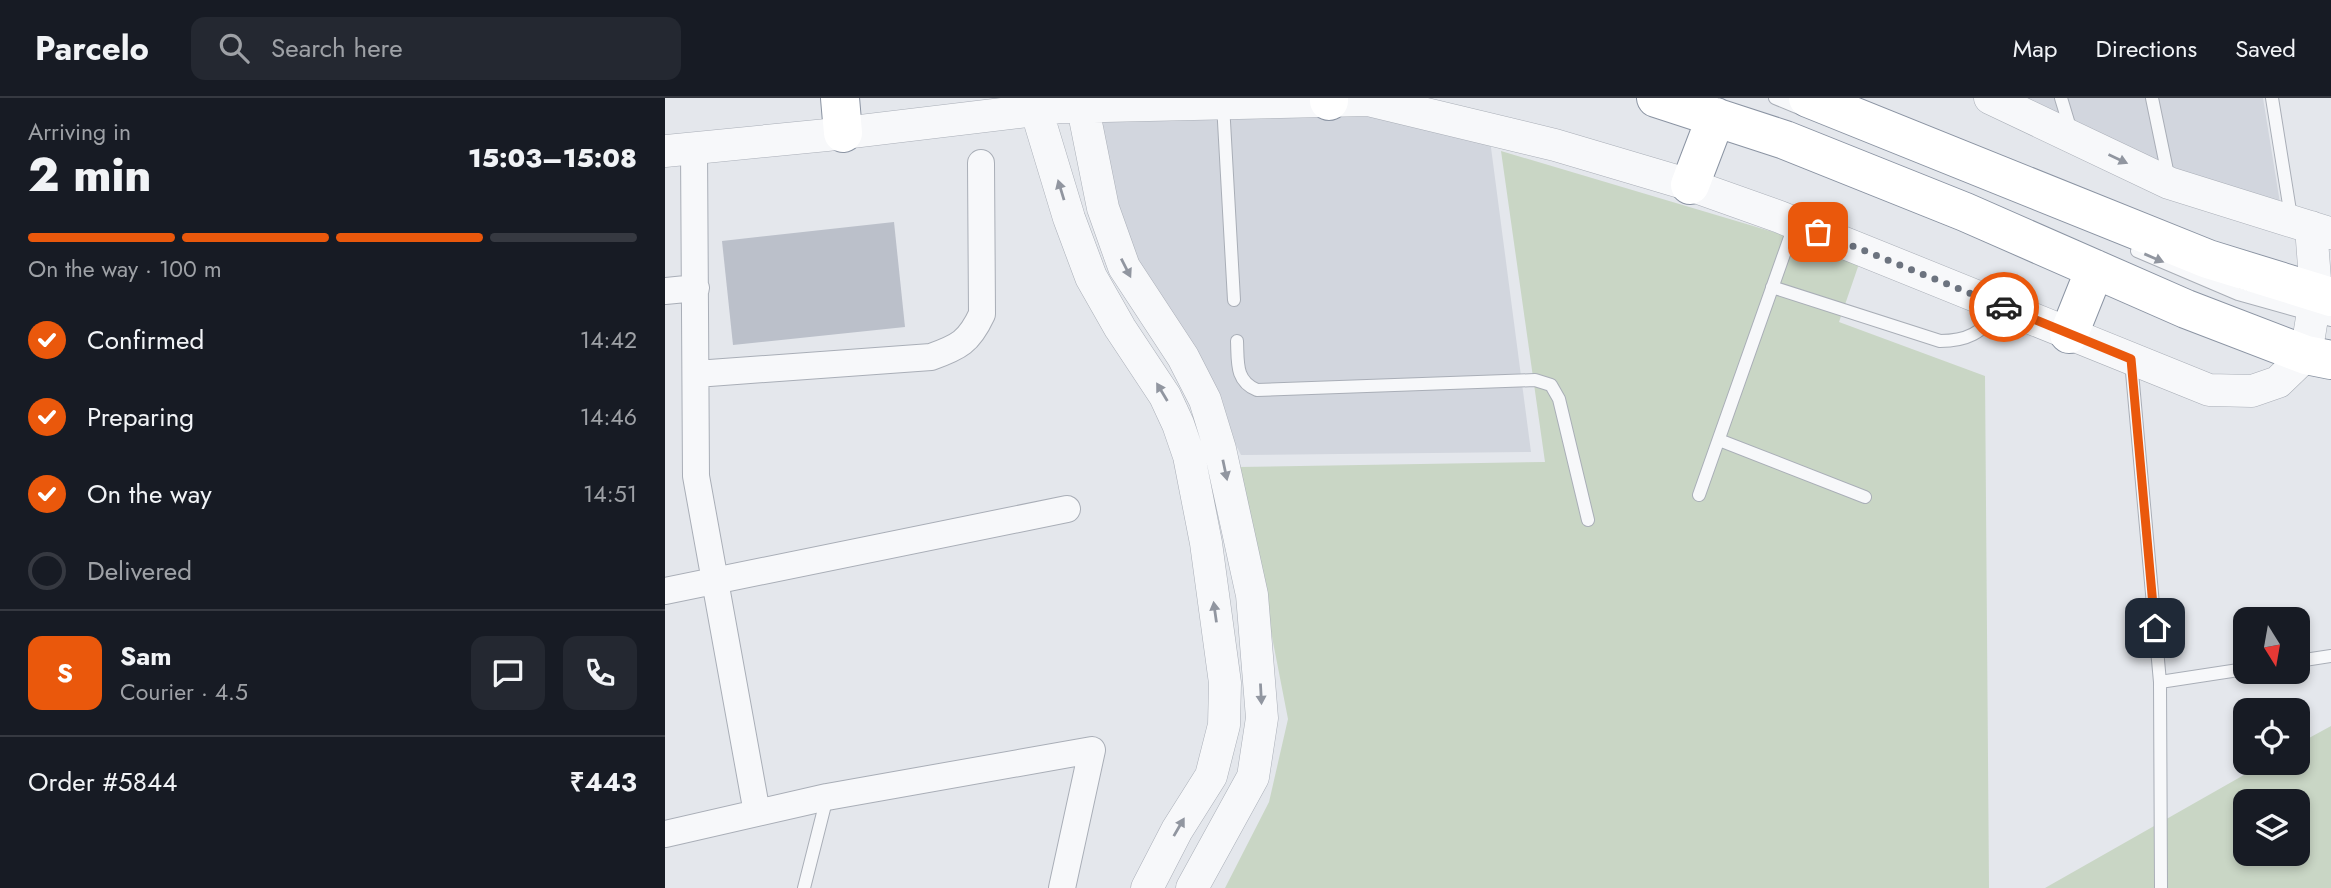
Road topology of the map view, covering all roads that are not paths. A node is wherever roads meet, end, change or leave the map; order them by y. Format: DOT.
graph roads {
  1 [pos="1656,98"];
  2 [pos="1775,98"];
  3 [pos="1808,98"];
  4 [pos="1990,98"];
  5 [pos="2061,98"];
  6 [pos="2152,98"];
  7 [pos="2272,98"];
  8 [pos="1329,100"];
  9 [pos="1223,103"];
  10 [pos="1021,106"];
  11 [pos="1083,108"];
  12 [pos="841,116"];
  13 [pos="1716,117"];
  14 [pos="1779,123"];
  15 [pos="1864,135"];
  16 [pos="2073,137"];
  17 [pos="679,149"];
  18 [pos="981,163"];
  19 [pos="2169,183"];
  20 [pos="1690,186"];
  21 [pos="1795,223"];
  22 [pos="2311,227"];
  23 [pos="2127,246"];
  24 [pos="2095,269"];
  25 [pos="1772,287"];
  26 [pos="696,288"];
  27 [pos="665,291"];
  28 [pos="1234,300"];
  29 [pos="2006,308"];
  30 [pos="2270,327"];
  31 [pos="2317,328"];
  32 [pos="2069,334"];
  33 [pos="1237,341"];
  34 [pos="2131,359"];
  35 [pos="697,374"];
  36 [pos="1719,440"];
  37 [pos="1699,495"];
  38 [pos="1865,497"];
  39 [pos="1067,509"];
  40 [pos="1588,520"];
  41 [pos="713,579"];
  42 [pos="665,591"];
  43 [pos="2331,656"];
  44 [pos="2310,659"];
  45 [pos="2233,671"];
  46 [pos="2160,681"];
  47 [pos="827,797"];
  48 [pos="757,813"];
  49 [pos="665,834"];
  50 [pos="804,888"];
  51 [pos="1062,888"];
  52 [pos="1147,888"];
  53 [pos="1192,888"];
  54 [pos="2161,888"];
  1 -- 13 [label="highway"];
  2 -- 15 [label="lane"];
  3 -- 31 [label="highway"];
  4 -- 16 [label="street"];
  5 -- 16 [label="lane"];
  6 -- 19 [label="lane"];
  7 -- 22 [label="lane"];
  8 -- 9 [label="street"];
  8 -- 20 [label="street"];
  9 -- 11 [label="street"];
  9 -- 28 [label="lane"];
  10 -- 11 [label="street"];
  10 -- 12 [label="street"];
  52 -- 10 [label="street, one-way"];
  11 -- 53 [label="street, one-way"];
  12 -- 17 [label="street"];
  13 -- 20 [label="highway"];
  13 -- 24 [label="highway"];
  14 -- 30 [label="lane"];
  16 -- 19 [label="street, one-way"];
  17 -- 26 [label="street"];
  18 -- 35 [label="street"];
  19 -- 22 [label="street"];
  20 -- 21 [label="street"];
  21 -- 25 [label="lane"];
  21 -- 29 [label="street"];
  22 -- 31 [label="street"];
  23 -- 31 [label="lane, one-way"];
  24 -- 31 [label="highway"];
  24 -- 32 [label="highway"];
  25 -- 29 [label="lane"];
  25 -- 36 [label="lane"];
  26 -- 27 [label="street"];
  26 -- 35 [label="street"];
  29 -- 32 [label="street"];
  31 -- 34 [label="street"];
  32 -- 34 [label="street"];
  33 -- 40 [label="lane"];
  34 -- 46 [label="lane"];
  35 -- 41 [label="street"];
  36 -- 37 [label="lane"];
  36 -- 38 [label="lane"];
  39 -- 41 [label="street"];
  41 -- 42 [label="street"];
  41 -- 48 [label="street"];
  43 -- 44 [label="lane"];
  45 -- 46 [label="lane"];
  46 -- 54 [label="lane"];
  47 -- 48 [label="street"];
  47 -- 50 [label="lane"];
  47 -- 51 [label="street"];
  48 -- 49 [label="street"];
}
